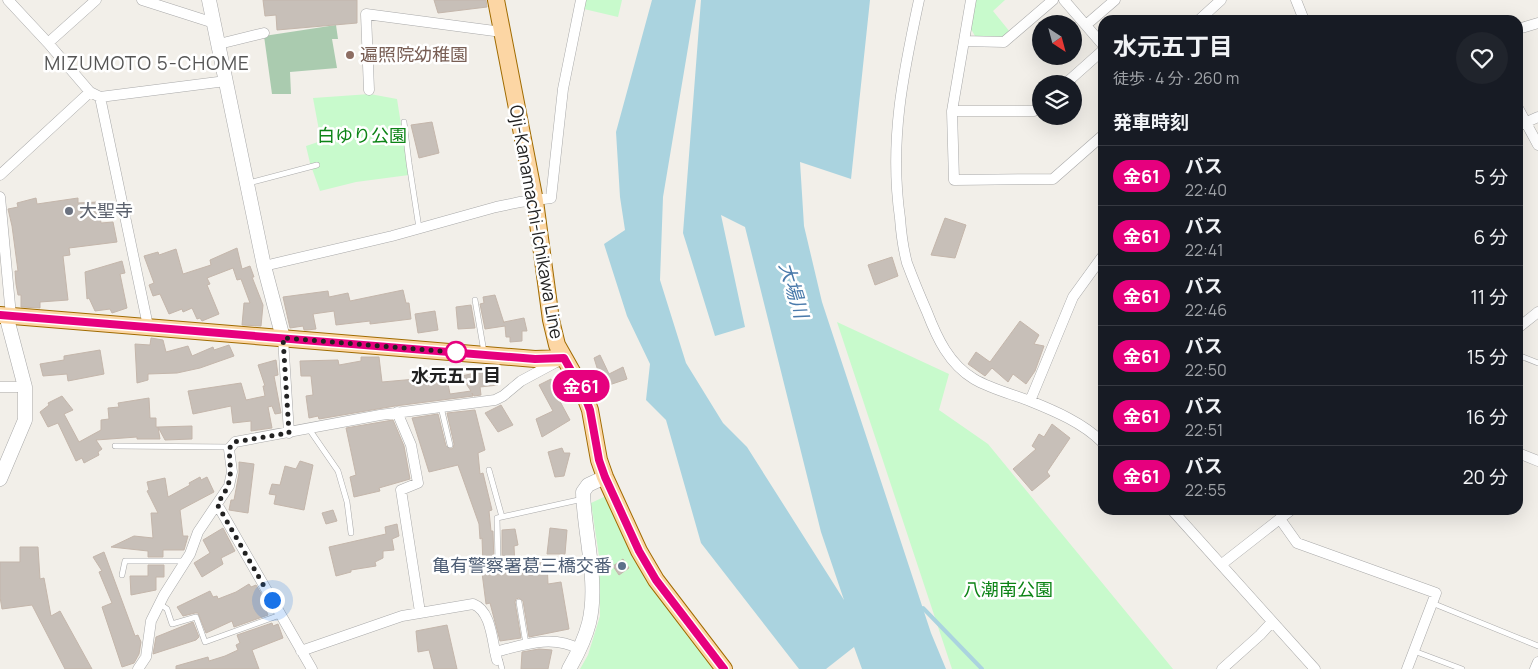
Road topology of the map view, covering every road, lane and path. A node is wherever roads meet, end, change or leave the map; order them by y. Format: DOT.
graph roads {
  1 [pos="8,0"];
  2 [pos="96,0"];
  3 [pos="142,0"];
  4 [pos="209,0"];
  5 [pos="496,0"];
  6 [pos="581,0"];
  7 [pos="919,0"];
  8 [pos="971,0"];
  9 [pos="1052,0"];
  10 [pos="1064,0"];
  11 [pos="1115,0"];
  12 [pos="1222,0"];
  13 [pos="1296,0"];
  14 [pos="1205,15"];
  15 [pos="1302,15"];
  16 [pos="1538,22"];
  17 [pos="214,23"];
  18 [pos="1086,25"];
  19 [pos="1523,27"];
  20 [pos="502,32"];
  21 [pos="264,34"];
  22 [pos="1098,39"];
  23 [pos="964,41"];
  24 [pos="48,42"];
  25 [pos="219,44"];
  26 [pos="1098,55"];
  27 [pos="1075,75"];
  28 [pos="226,81"];
  29 [pos="369,90"];
  30 [pos="90,92"];
  31 [pos="100,97"];
  32 [pos="952,111"];
  33 [pos="1032,111"];
  34 [pos="1538,117"];
  35 [pos="404,122"];
  36 [pos="1523,123"];
  37 [pos="1523,126"];
  38 [pos="1098,139"];
  39 [pos="1538,145"];
  40 [pos="317,165"];
  41 [pos="0,175"];
  42 [pos="246,184"];
  43 [pos="0,197"];
  44 [pos="534,201"];
  45 [pos="419,228"];
  46 [pos="1098,263"];
  47 [pos="264,266"];
  48 [pos="475,300"];
  49 [pos="1538,312"];
  50 [pos="6,315"];
  51 [pos="1534,320"];
  52 [pos="148,326"];
  53 [pos="283,338"];
  54 [pos="485,355"];
  55 [pos="564,358"];
  56 [pos="1523,358"];
  57 [pos="1538,363"];
  58 [pos="0,387"];
  59 [pos="24,387"];
  60 [pos="1030,401"];
  61 [pos="441,406"];
  62 [pos="398,412"];
  63 [pos="309,429"];
  64 [pos="289,433"];
  65 [pos="1098,439"];
  66 [pos="450,445"];
  67 [pos="116,446"];
  68 [pos="231,446"];
  69 [pos="1523,455"];
  70 [pos="1538,461"];
  71 [pos="489,470"];
  72 [pos="605,477"];
  73 [pos="0,479"];
  74 [pos="583,499"];
  75 [pos="217,504"];
  76 [pos="1177,515"];
  77 [pos="1285,515"];
  78 [pos="502,517"];
  79 [pos="1280,519"];
  80 [pos="351,533"];
  81 [pos="185,561"];
  82 [pos="498,562"];
  83 [pos="1222,564"];
  84 [pos="122,575"];
  85 [pos="519,602"];
  86 [pos="1432,603"];
  87 [pos="160,604"];
  88 [pos="420,612"];
  89 [pos="280,614"];
  90 [pos="1272,622"];
  91 [pos="526,644"];
  92 [pos="1538,646"];
  93 [pos="579,649"];
  94 [pos="301,651"];
  95 [pos="1414,651"];
  96 [pos="498,660"];
  97 [pos="1538,662"];
  98 [pos="138,669"];
  99 [pos="312,669"];
  100 [pos="569,669"];
  101 [pos="724,669"];
  102 [pos="1222,669"];
  103 [pos="1315,669"];
  104 [pos="1407,669"];
  105 [pos="1462,669"];
  106 [pos="1536,669"];
  1 -- 24 [label="street"];
  2 -- 24 [label="street"];
  3 -- 17 [label="street"];
  4 -- 17 [label="street"];
  5 -- 20 [label="main road, Oji-Kanamachi-Ichikawa Line"];
  6 -- 44 [label="street"];
  7 -- 60 [label="street"];
  8 -- 23 [label="street"];
  9 -- 23 [label="street"];
  10 -- 18 [label="street"];
  11 -- 18 [label="street"];
  12 -- 14 [label="street"];
  13 -- 15 [label="street"];
  16 -- 19 [label="street"];
  17 -- 25 [label="street"];
  18 -- 22 [label="street"];
  20 -- 29 [label="street"];
  20 -- 44 [label="main road, Oji-Kanamachi-Ichikawa Line"];
  21 -- 25 [label="street"];
  23 -- 32 [label="street"];
  24 -- 30 [label="street"];
  25 -- 28 [label="street"];
  26 -- 27 [label="street"];
  28 -- 31 [label="street"];
  28 -- 42 [label="street"];
  30 -- 31 [label="street"];
  30 -- 41 [label="street"];
  31 -- 52 [label="street"];
  32 -- 33 [label="street"];
  32 -- 38 [label="street"];
  34 -- 36 [label="street"];
  35 -- 45 [label="lane"];
  37 -- 39 [label="street"];
  40 -- 42 [label="lane"];
  42 -- 47 [label="street"];
  43 -- 50 [label="street"];
  44 -- 45 [label="street"];
  44 -- 55 [label="main road, Oji-Kanamachi-Ichikawa Line"];
  45 -- 47 [label="street"];
  46 -- 60 [label="street"];
  47 -- 53 [label="street"];
  48 -- 54 [label="lane"];
  49 -- 51 [label="street"];
  50 -- 52 [label="main road, Oji-Kanamachi-Ichikawa Line"];
  50 -- 59 [label="street"];
  52 -- 53 [label="main road, Oji-Kanamachi-Ichikawa Line"];
  53 -- 54 [label="main road, Oji-Kanamachi-Ichikawa Line"];
  53 -- 64 [label="street"];
  54 -- 55 [label="main road, Oji-Kanamachi-Ichikawa Line"];
  55 -- 61 [label="street"];
  55 -- 72 [label="main road"];
  56 -- 57 [label="lane"];
  58 -- 59 [label="street"];
  59 -- 73 [label="street"];
  60 -- 65 [label="street"];
  61 -- 62 [label="street"];
  61 -- 66 [label="lane"];
  62 -- 63 [label="street"];
  62 -- 88 [label="street"];
  63 -- 64 [label="street"];
  63 -- 80 [label="lane"];
  64 -- 68 [label="street"];
  67 -- 68 [label="lane"];
  68 -- 75 [label="street"];
  69 -- 70 [label="street"];
  71 -- 78 [label="lane"];
  72 -- 74 [label="street"];
  72 -- 101 [label="main road"];
  74 -- 78 [label="lane"];
  74 -- 93 [label="street"];
  75 -- 81 [label="street"];
  75 -- 89 [label="street"];
  76 -- 83 [label="street"];
  77 -- 79 [label="street"];
  78 -- 82 [label="lane"];
  79 -- 83 [label="street"];
  79 -- 86 [label="street"];
  81 -- 84 [label="lane"];
  81 -- 87 [label="street"];
  83 -- 90 [label="street"];
  85 -- 91 [label="lane"];
  86 -- 92 [label="lane"];
  86 -- 95 [label="street"];
  87 -- 89 [label="lane"];
  87 -- 98 [label="street"];
  88 -- 94 [label="street"];
  88 -- 96 [label="street"];
  89 -- 94 [label="street"];
  90 -- 102 [label="street"];
  90 -- 103 [label="street"];
  91 -- 93 [label="street"];
  91 -- 96 [label="street"];
  93 -- 100 [label="street"];
  94 -- 99 [label="street"];
  95 -- 104 [label="street"];
  95 -- 105 [label="lane"];
  97 -- 106 [label="street"];
}
